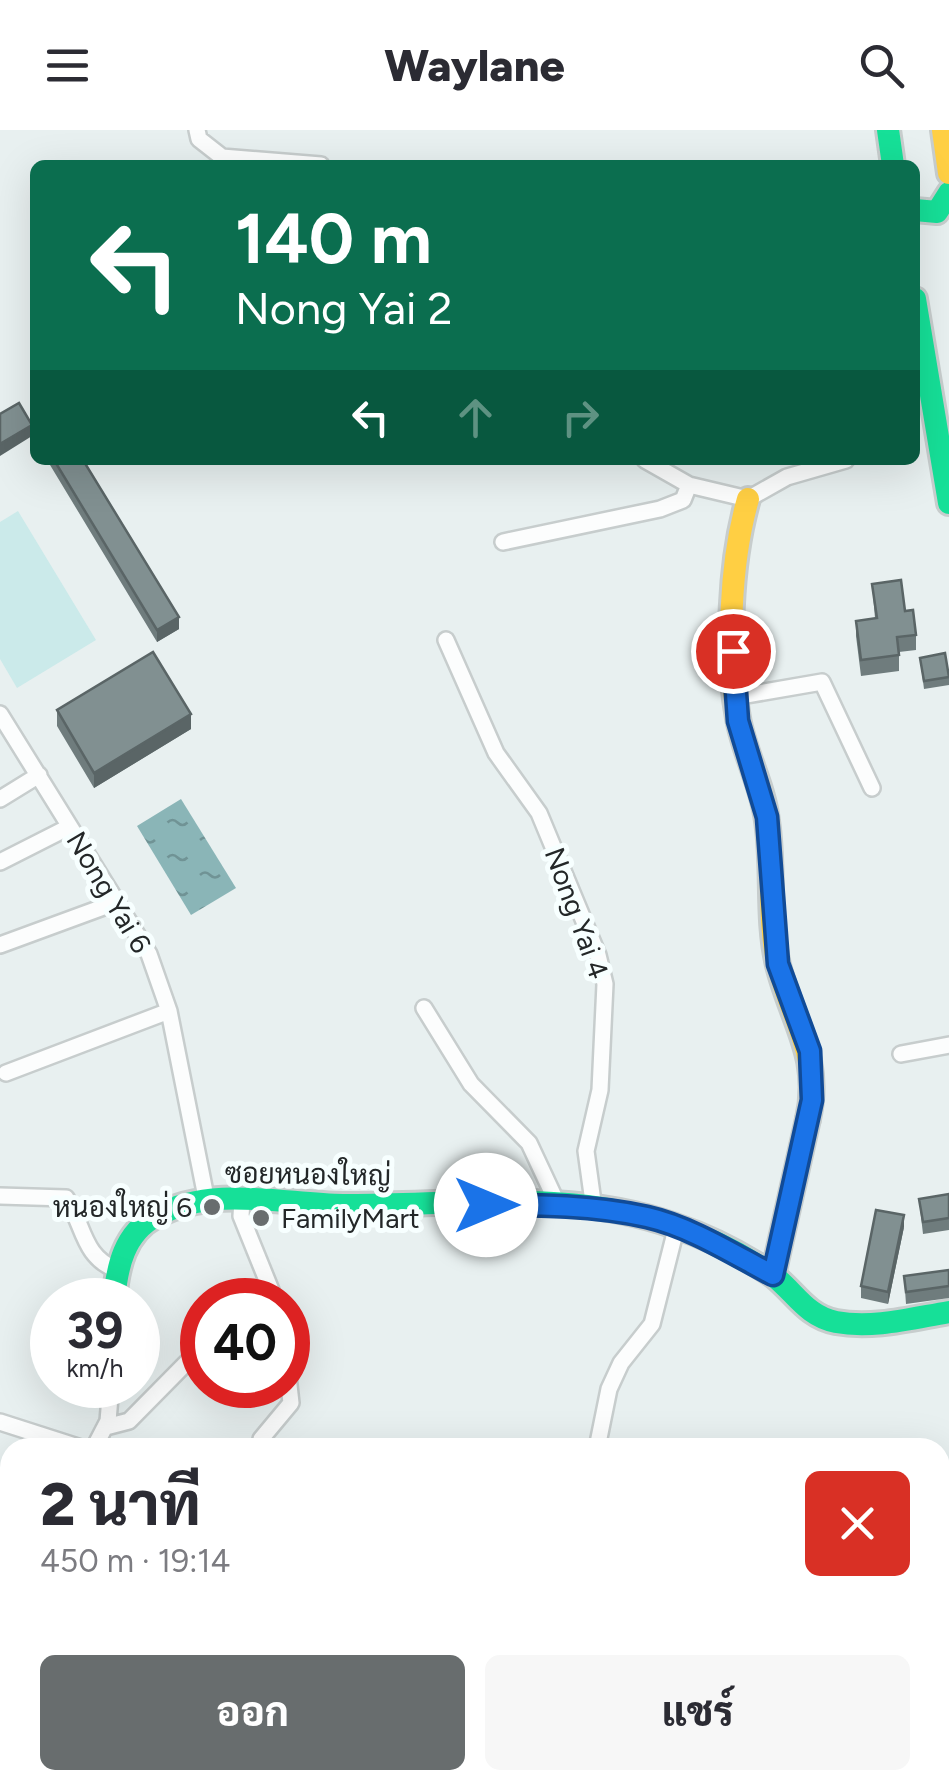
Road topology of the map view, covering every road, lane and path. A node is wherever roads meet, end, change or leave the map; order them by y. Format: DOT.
graph roads {
  1 [pos="197,130"];
  2 [pos="888,130"];
  3 [pos="942,130"];
  4 [pos="266,160"];
  5 [pos="893,160"];
  6 [pos="948,161"];
  7 [pos="949,192"];
  8 [pos="920,210"];
  9 [pos="920,358"];
  10 [pos="925,416"];
  11 [pos="654,465"];
  12 [pos="825,465"];
  13 [pos="689,485"];
  14 [pos="748,498"];
  15 [pos="949,504"];
  16 [pos="503,542"];
  17 [pos="446,640"];
  18 [pos="735,697"];
  19 [pos="0,714"];
  20 [pos="39,775"];
  21 [pos="872,788"];
  22 [pos="0,799"];
  23 [pos="70,827"];
  24 [pos="0,862"];
  25 [pos="117,902"];
  26 [pos="0,945"];
  27 [pos="424,1008"];
  28 [pos="169,1011"];
  29 [pos="949,1045"];
  30 [pos="901,1054"];
  31 [pos="6,1072"];
  32 [pos="0,1196"];
  33 [pos="242,1201"];
  34 [pos="207,1202"];
  35 [pos="558,1205"];
  36 [pos="594,1209"];
  37 [pos="676,1229"];
  38 [pos="117,1270"];
  39 [pos="773,1275"];
  40 [pos="116,1278"];
  41 [pos="266,1278"];
  42 [pos="949,1312"];
  43 [pos="180,1369"];
  44 [pos="109,1408"];
  45 [pos="287,1408"];
  46 [pos="0,1422"];
  47 [pos="106,1427"];
  48 [pos="50,1438"];
  49 [pos="100,1438"];
  50 [pos="262,1438"];
  51 [pos="598,1438"];
  1 -- 4 [label="street"];
  2 -- 5 [label="main road"];
  3 -- 6 [label="main road"];
  7 -- 8 [label="main road"];
  9 -- 10 [label="main road"];
  10 -- 15 [label="main road"];
  11 -- 13 [label="street"];
  12 -- 14 [label="street"];
  13 -- 14 [label="street"];
  13 -- 16 [label="street"];
  14 -- 18 [label="main road"];
  17 -- 36 [label="street, Nong Yai 4"];
  18 -- 21 [label="street"];
  18 -- 39 [label="main road"];
  19 -- 20 [label="street, Nong Yai 6"];
  20 -- 22 [label="street"];
  20 -- 23 [label="street, Nong Yai 6"];
  23 -- 24 [label="street"];
  23 -- 25 [label="street, Nong Yai 6"];
  25 -- 26 [label="street"];
  25 -- 28 [label="street, Nong Yai 6"];
  27 -- 35 [label="street"];
  28 -- 31 [label="street"];
  28 -- 34 [label="street, Nong Yai 6"];
  29 -- 30 [label="street"];
  32 -- 38 [label="street"];
  33 -- 34 [label="main road, ซอยหนองใหญ่"];
  33 -- 35 [label="main road, ซอยหนองใหญ่"];
  33 -- 41 [label="street"];
  34 -- 38 [label="main road, ซอยหนองใหญ่"];
  35 -- 36 [label="main road, ซอยหนองใหญ่"];
  36 -- 37 [label="main road, ซอยหนองใหญ่"];
  37 -- 39 [label="main road, ซอยหนองใหญ่"];
  37 -- 51 [label="street"];
  38 -- 40 [label="main road, ซอยหนองใหญ่"];
  39 -- 42 [label="main road, ซอยหนองใหญ่"];
  43 -- 47 [label="street"];
  44 -- 47 [label="street"];
  45 -- 50 [label="street"];
  46 -- 48 [label="street"];
  47 -- 49 [label="street"];
}
